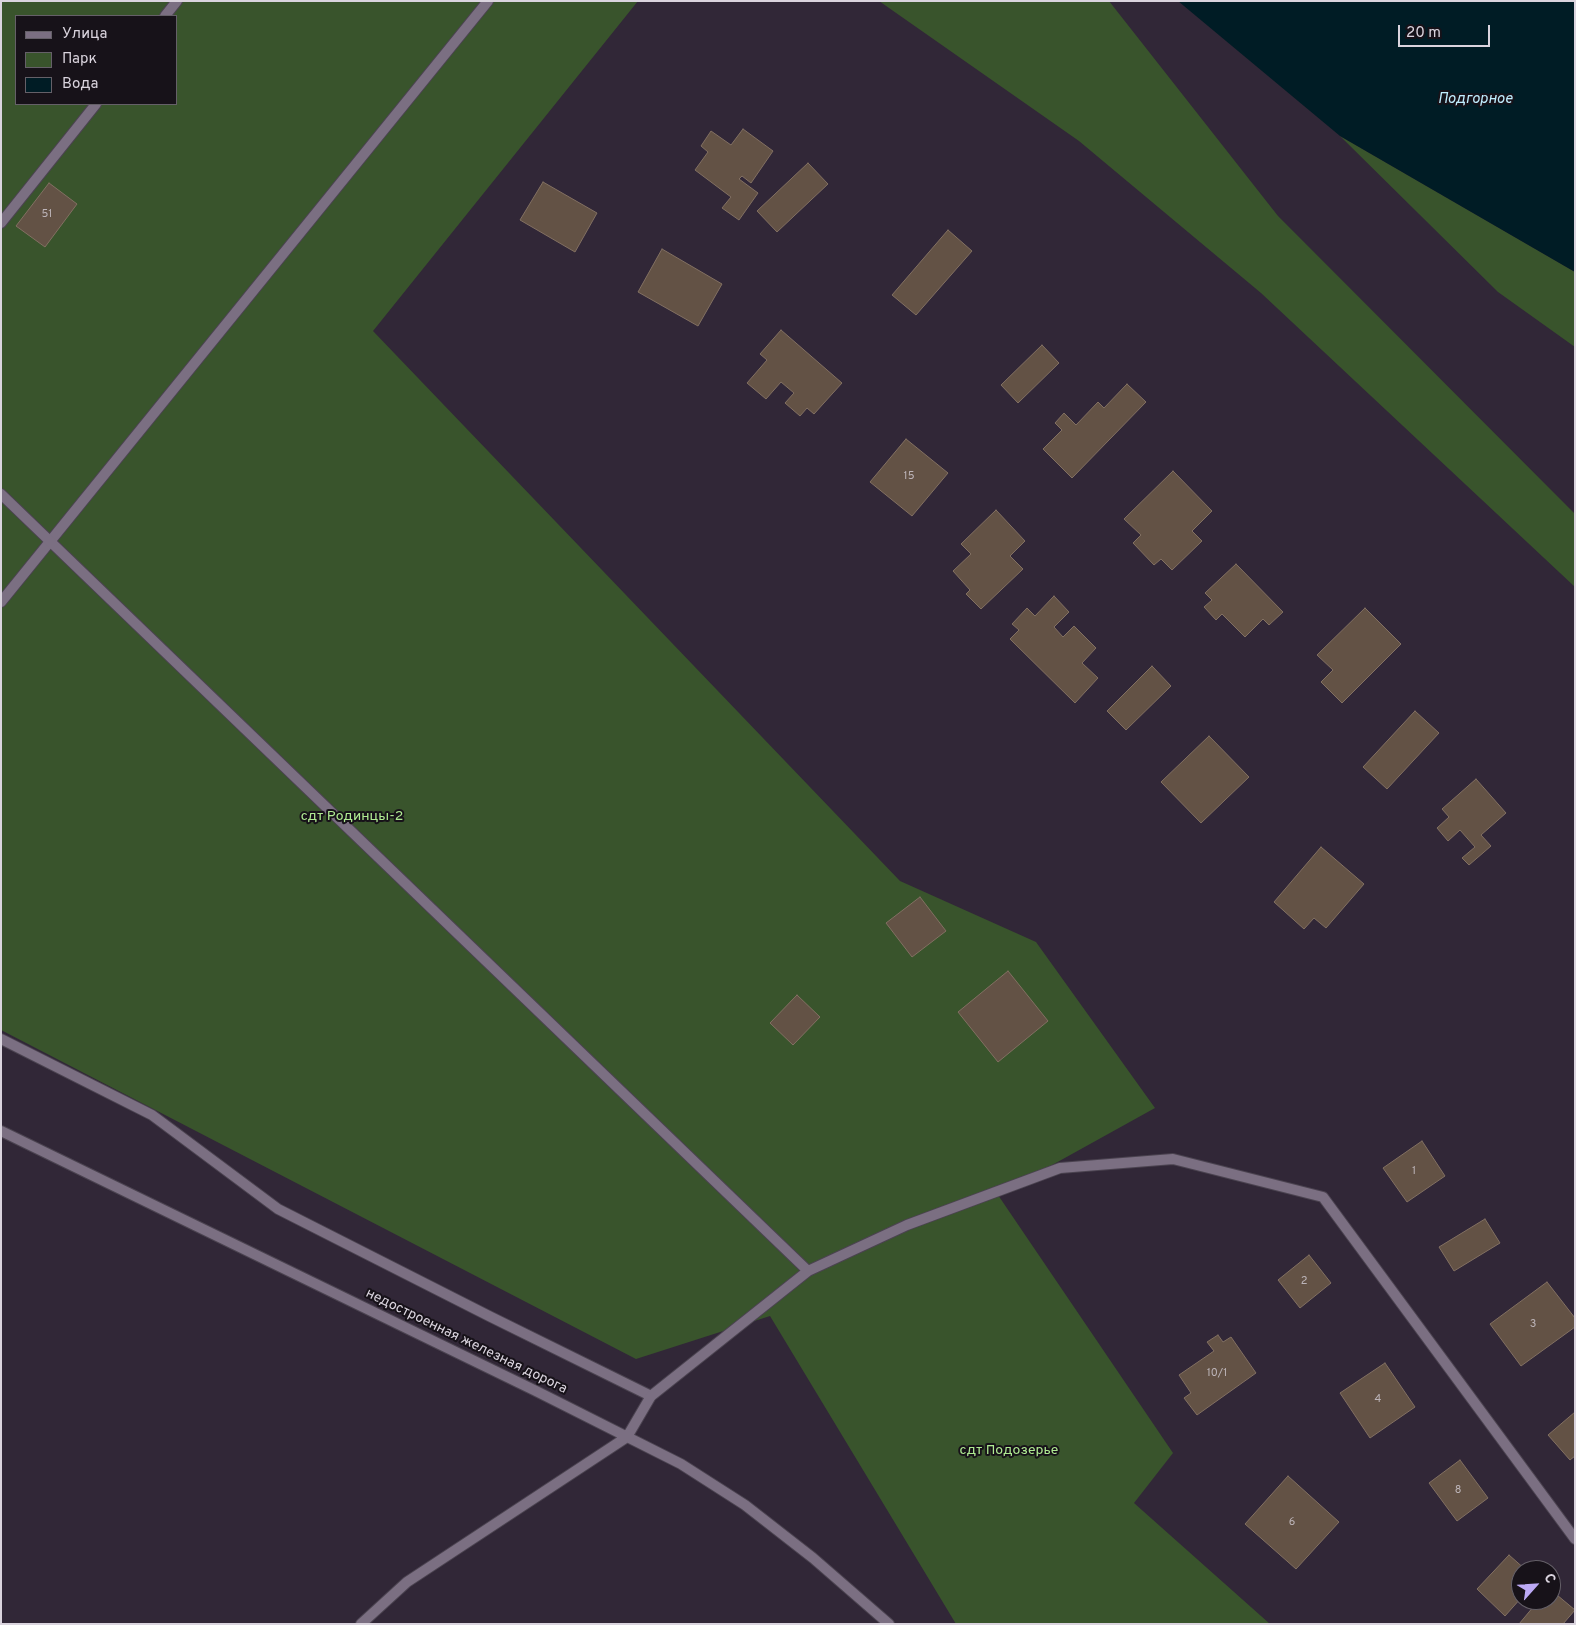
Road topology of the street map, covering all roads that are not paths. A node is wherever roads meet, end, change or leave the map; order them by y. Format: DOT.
graph roads {
  1 [pos="177,1"];
  2 [pos="488,1"];
  3 [pos="166,15"];
  4 [pos="95,105"];
  5 [pos="1,223"];
  6 [pos="1,494"];
  7 [pos="50,540"];
  8 [pos="1,602"];
  9 [pos="1,1039"];
  10 [pos="1,1131"];
  11 [pos="808,1271"];
  12 [pos="651,1396"];
  13 [pos="627,1437"];
  14 [pos="1575,1539"];
  15 [pos="361,1624"];
  16 [pos="889,1624"];
  1 -- 3 [label="street"];
  2 -- 7 [label="street"];
  4 -- 5 [label="street"];
  6 -- 7 [label="street"];
  7 -- 8 [label="street"];
  7 -- 11 [label="street"];
  9 -- 12 [label="street"];
  10 -- 13 [label="street, недостроенная железная дорога"];
  11 -- 12 [label="street"];
  11 -- 14 [label="street"];
  12 -- 13 [label="street"];
  13 -- 15 [label="street"];
  13 -- 16 [label="street, недостроенная железная дорога"];
}
